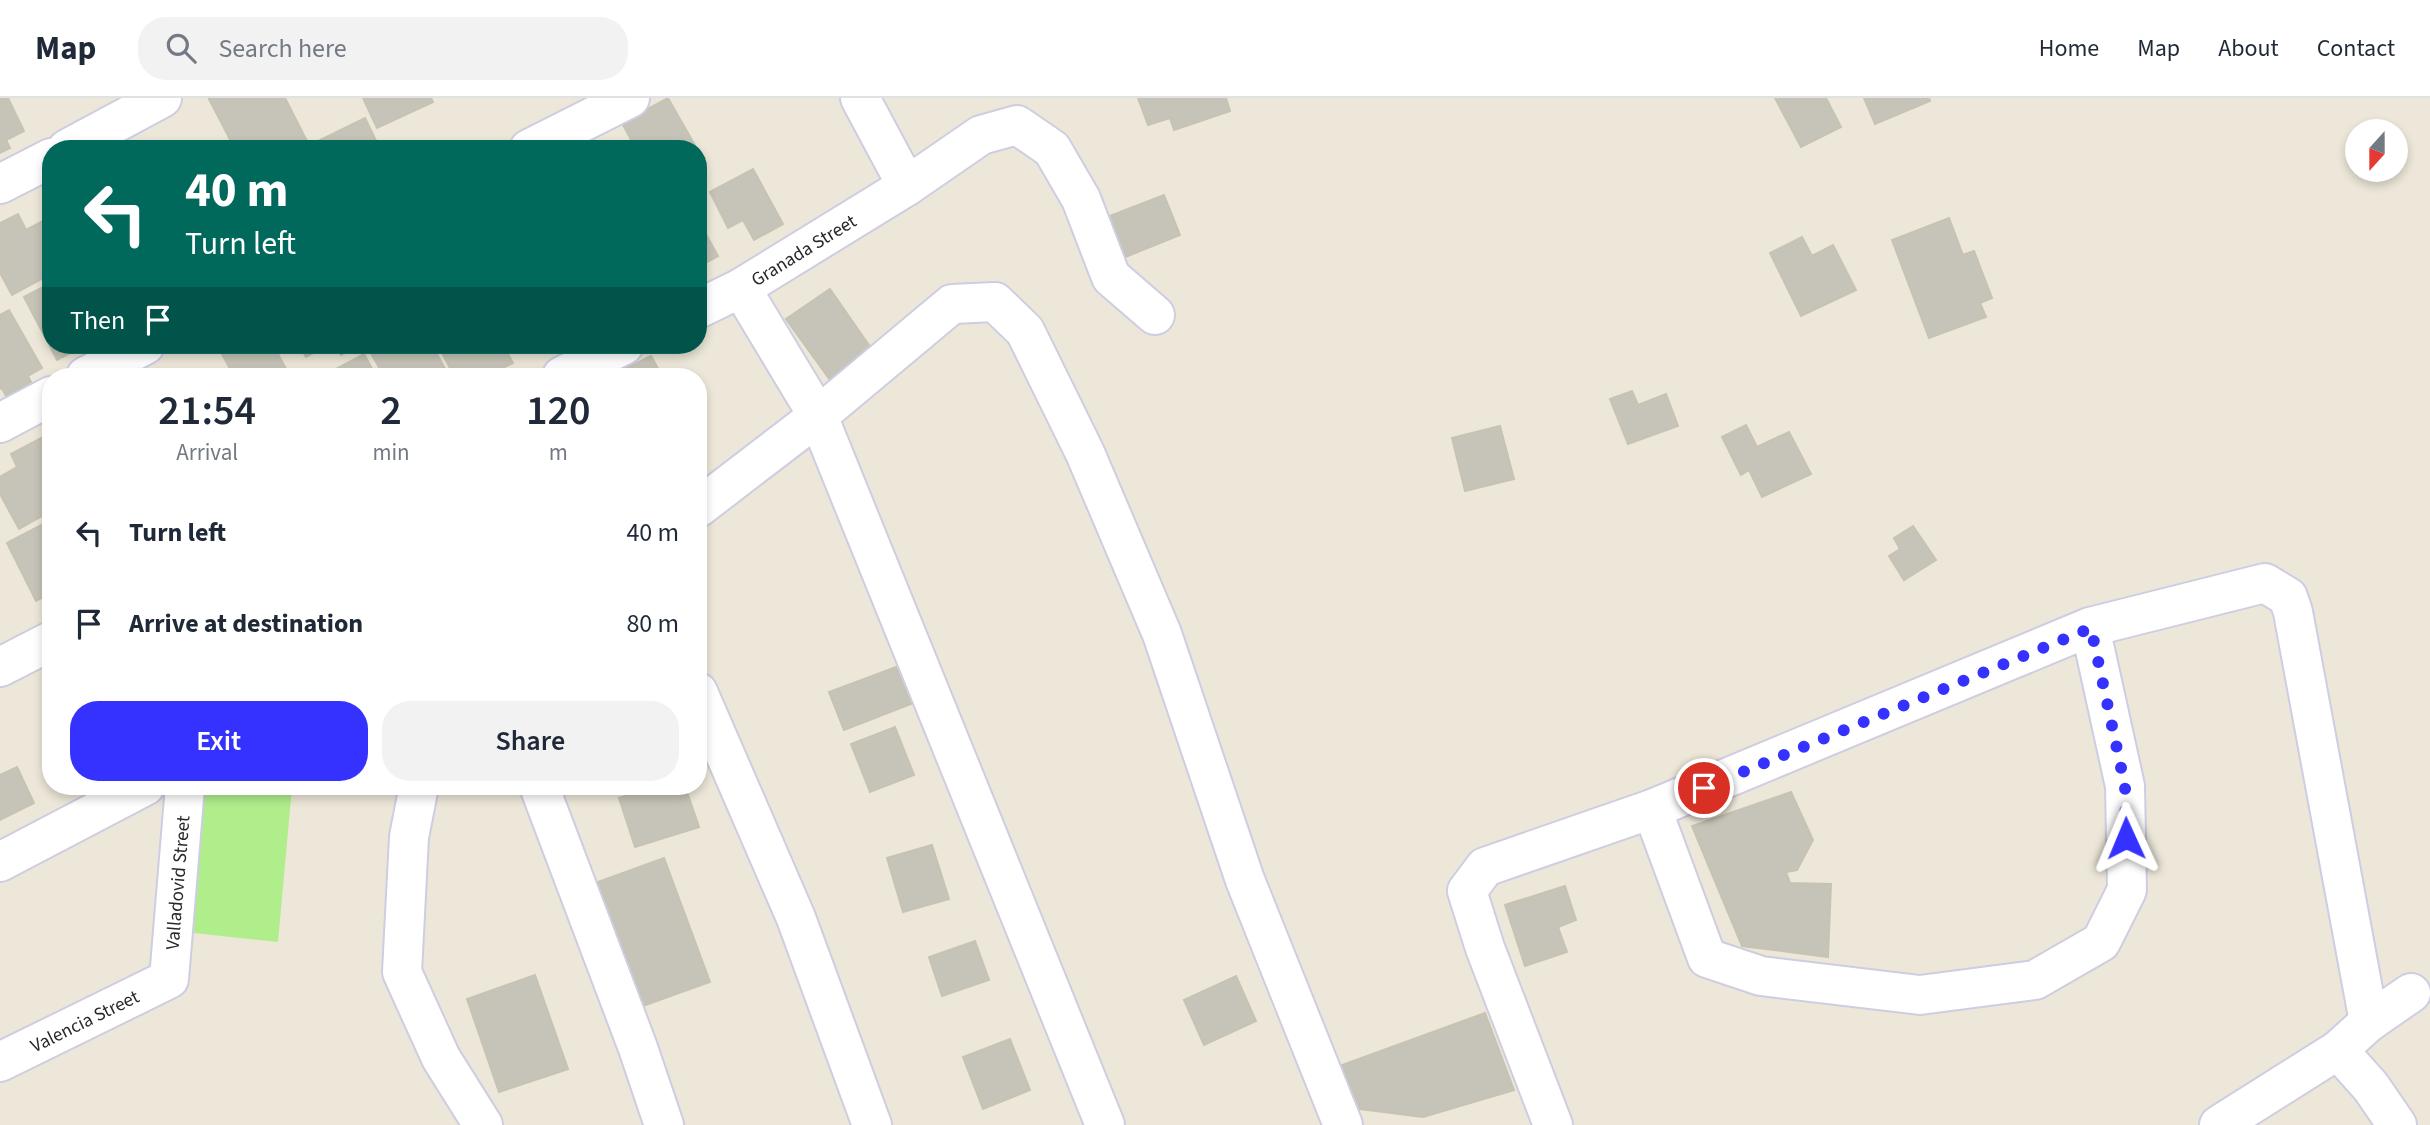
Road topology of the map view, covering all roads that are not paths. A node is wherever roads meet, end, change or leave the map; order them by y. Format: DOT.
graph roads {
  1 [pos="162,98"];
  2 [pos="630,98"];
  3 [pos="860,98"];
  4 [pos="84,140"];
  5 [pos="547,140"];
  6 [pos="42,163"];
  7 [pos="0,184"];
  8 [pos="906,186"];
  9 [pos="741,288"];
  10 [pos="707,305"];
  11 [pos="1156,314"];
  12 [pos="128,354"];
  13 [pos="606,354"];
  14 [pos="101,368"];
  15 [pos="578,368"];
  16 [pos="42,401"];
  17 [pos="818,416"];
  18 [pos="0,423"];
  19 [pos="707,501"];
  20 [pos="2091,628"];
  21 [pos="42,646"];
  22 [pos="0,667"];
  23 [pos="707,713"];
  24 [pos="128,795"];
  25 [pos="184,795"];
  26 [pos="417,795"];
  27 [pos="542,795"];
  28 [pos="1652,809"];
  29 [pos="0,862"];
  30 [pos="169,979"];
  31 [pos="2411,993"];
  32 [pos="2369,1022"];
  33 [pos="2338,1050"];
  34 [pos="0,1062"];
  35 [pos="483,1125"];
  36 [pos="664,1125"];
  37 [pos="872,1125"];
  38 [pos="1105,1125"];
  39 [pos="1343,1125"];
  40 [pos="1553,1125"];
  41 [pos="2219,1125"];
  42 [pos="2397,1125"];
  1 -- 4 [label="street"];
  2 -- 5 [label="street"];
  3 -- 8 [label="street"];
  6 -- 7 [label="street"];
  8 -- 9 [label="street, Granada Street"];
  8 -- 11 [label="street, Granada Street"];
  9 -- 10 [label="street, Granada Street"];
  9 -- 17 [label="street"];
  12 -- 14 [label="street"];
  13 -- 15 [label="street"];
  16 -- 18 [label="street"];
  17 -- 19 [label="street"];
  17 -- 38 [label="street"];
  17 -- 39 [label="street"];
  20 -- 28 [label="street"];
  20 -- 28 [label="street"];
  20 -- 32 [label="street"];
  21 -- 22 [label="street"];
  23 -- 37 [label="street"];
  24 -- 29 [label="street"];
  25 -- 30 [label="street, Valladovid Street"];
  26 -- 35 [label="street"];
  27 -- 36 [label="street"];
  28 -- 40 [label="street"];
  30 -- 34 [label="street, Valencia Street"];
  31 -- 32 [label="street"];
  32 -- 33 [label="street"];
  33 -- 41 [label="street"];
  33 -- 42 [label="street"];
}
